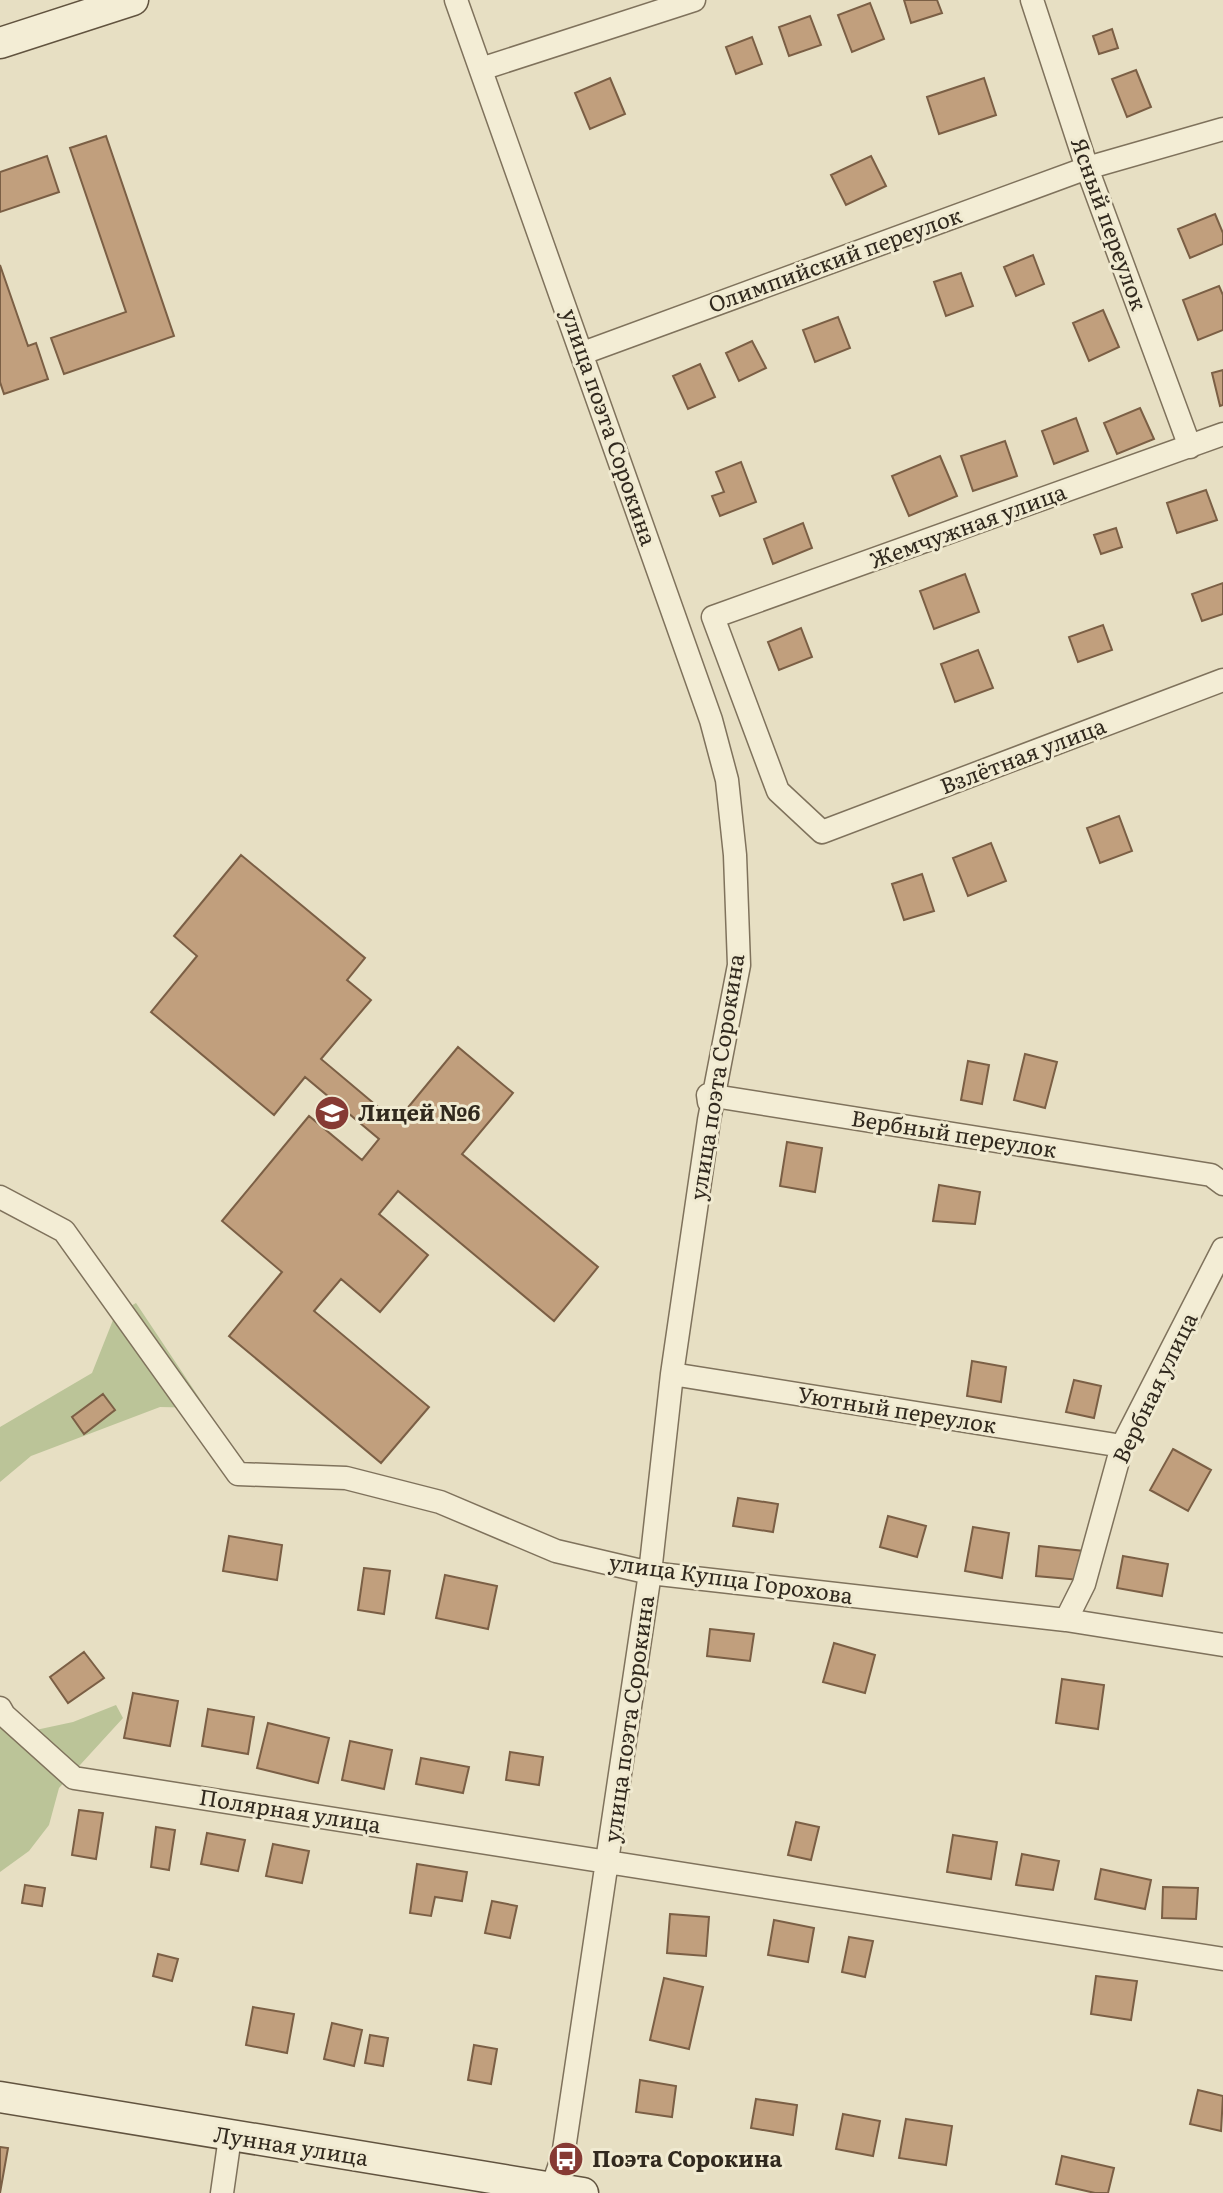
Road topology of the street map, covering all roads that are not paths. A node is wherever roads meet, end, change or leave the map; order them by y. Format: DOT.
graph roads {
  1 [pos="133,0"];
  2 [pos="456,0"];
  3 [pos="694,0"];
  4 [pos="1032,0"];
  5 [pos="0,43"];
  6 [pos="481,69"];
  7 [pos="1223,129"];
  8 [pos="1087,168"];
  9 [pos="583,353"];
  10 [pos="1223,434"];
  11 [pos="1190,447"];
  12 [pos="1223,680"];
  13 [pos="822,832"];
  14 [pos="709,1120"];
  15 [pos="1223,1184"];
  16 [pos="0,1197"];
  17 [pos="1223,1249"];
  18 [pos="672,1374"];
  19 [pos="1122,1446"];
  20 [pos="650,1573"];
  21 [pos="1066,1620"];
  22 [pos="1223,1645"];
  23 [pos="1,1712"];
  24 [pos="608,1860"];
  25 [pos="1223,1959"];
  26 [pos="0,2097"];
  27 [pos="230,2137"];
  28 [pos="550,2191"];
  29 [pos="222,2193"];
  30 [pos="583,2193"];
  1 -- 5 [label="street"];
  2 -- 6 [label="street, улица поэта Сорокина"];
  3 -- 6 [label="street"];
  4 -- 8 [label="street, Ясный переулок"];
  6 -- 9 [label="street, улица поэта Сорокина"];
  7 -- 8 [label="street, Олимпийский переулок"];
  8 -- 9 [label="street, Олимпийский переулок"];
  8 -- 11 [label="street, Ясный переулок"];
  9 -- 14 [label="street, улица поэта Сорокина"];
  10 -- 11 [label="street, Жемчужная улица"];
  11 -- 13 [label="street, Жемчужная улица"];
  12 -- 13 [label="street, Взлётная улица"];
  14 -- 15 [label="street, Вербный переулок"];
  14 -- 18 [label="street, улица поэта Сорокина"];
  16 -- 20 [label="street, улица Купца Горохова"];
  17 -- 19 [label="street, Вербная улица"];
  18 -- 19 [label="street, Уютный переулок"];
  18 -- 20 [label="street, улица поэта Сорокина"];
  19 -- 21 [label="street, Вербная улица"];
  20 -- 21 [label="street, улица Купца Горохова"];
  20 -- 24 [label="street, улица поэта Сорокина"];
  21 -- 22 [label="street, улица Купца Горохова"];
  23 -- 24 [label="street, Полярная улица"];
  24 -- 25 [label="street, Полярная улица"];
  24 -- 28 [label="street, улица поэта Сорокина"];
  26 -- 27 [label="street, Лунная улица"];
  27 -- 28 [label="street, Лунная улица"];
  27 -- 29 [label="street"];
  28 -- 30 [label="street, Лунная улица"];
}
